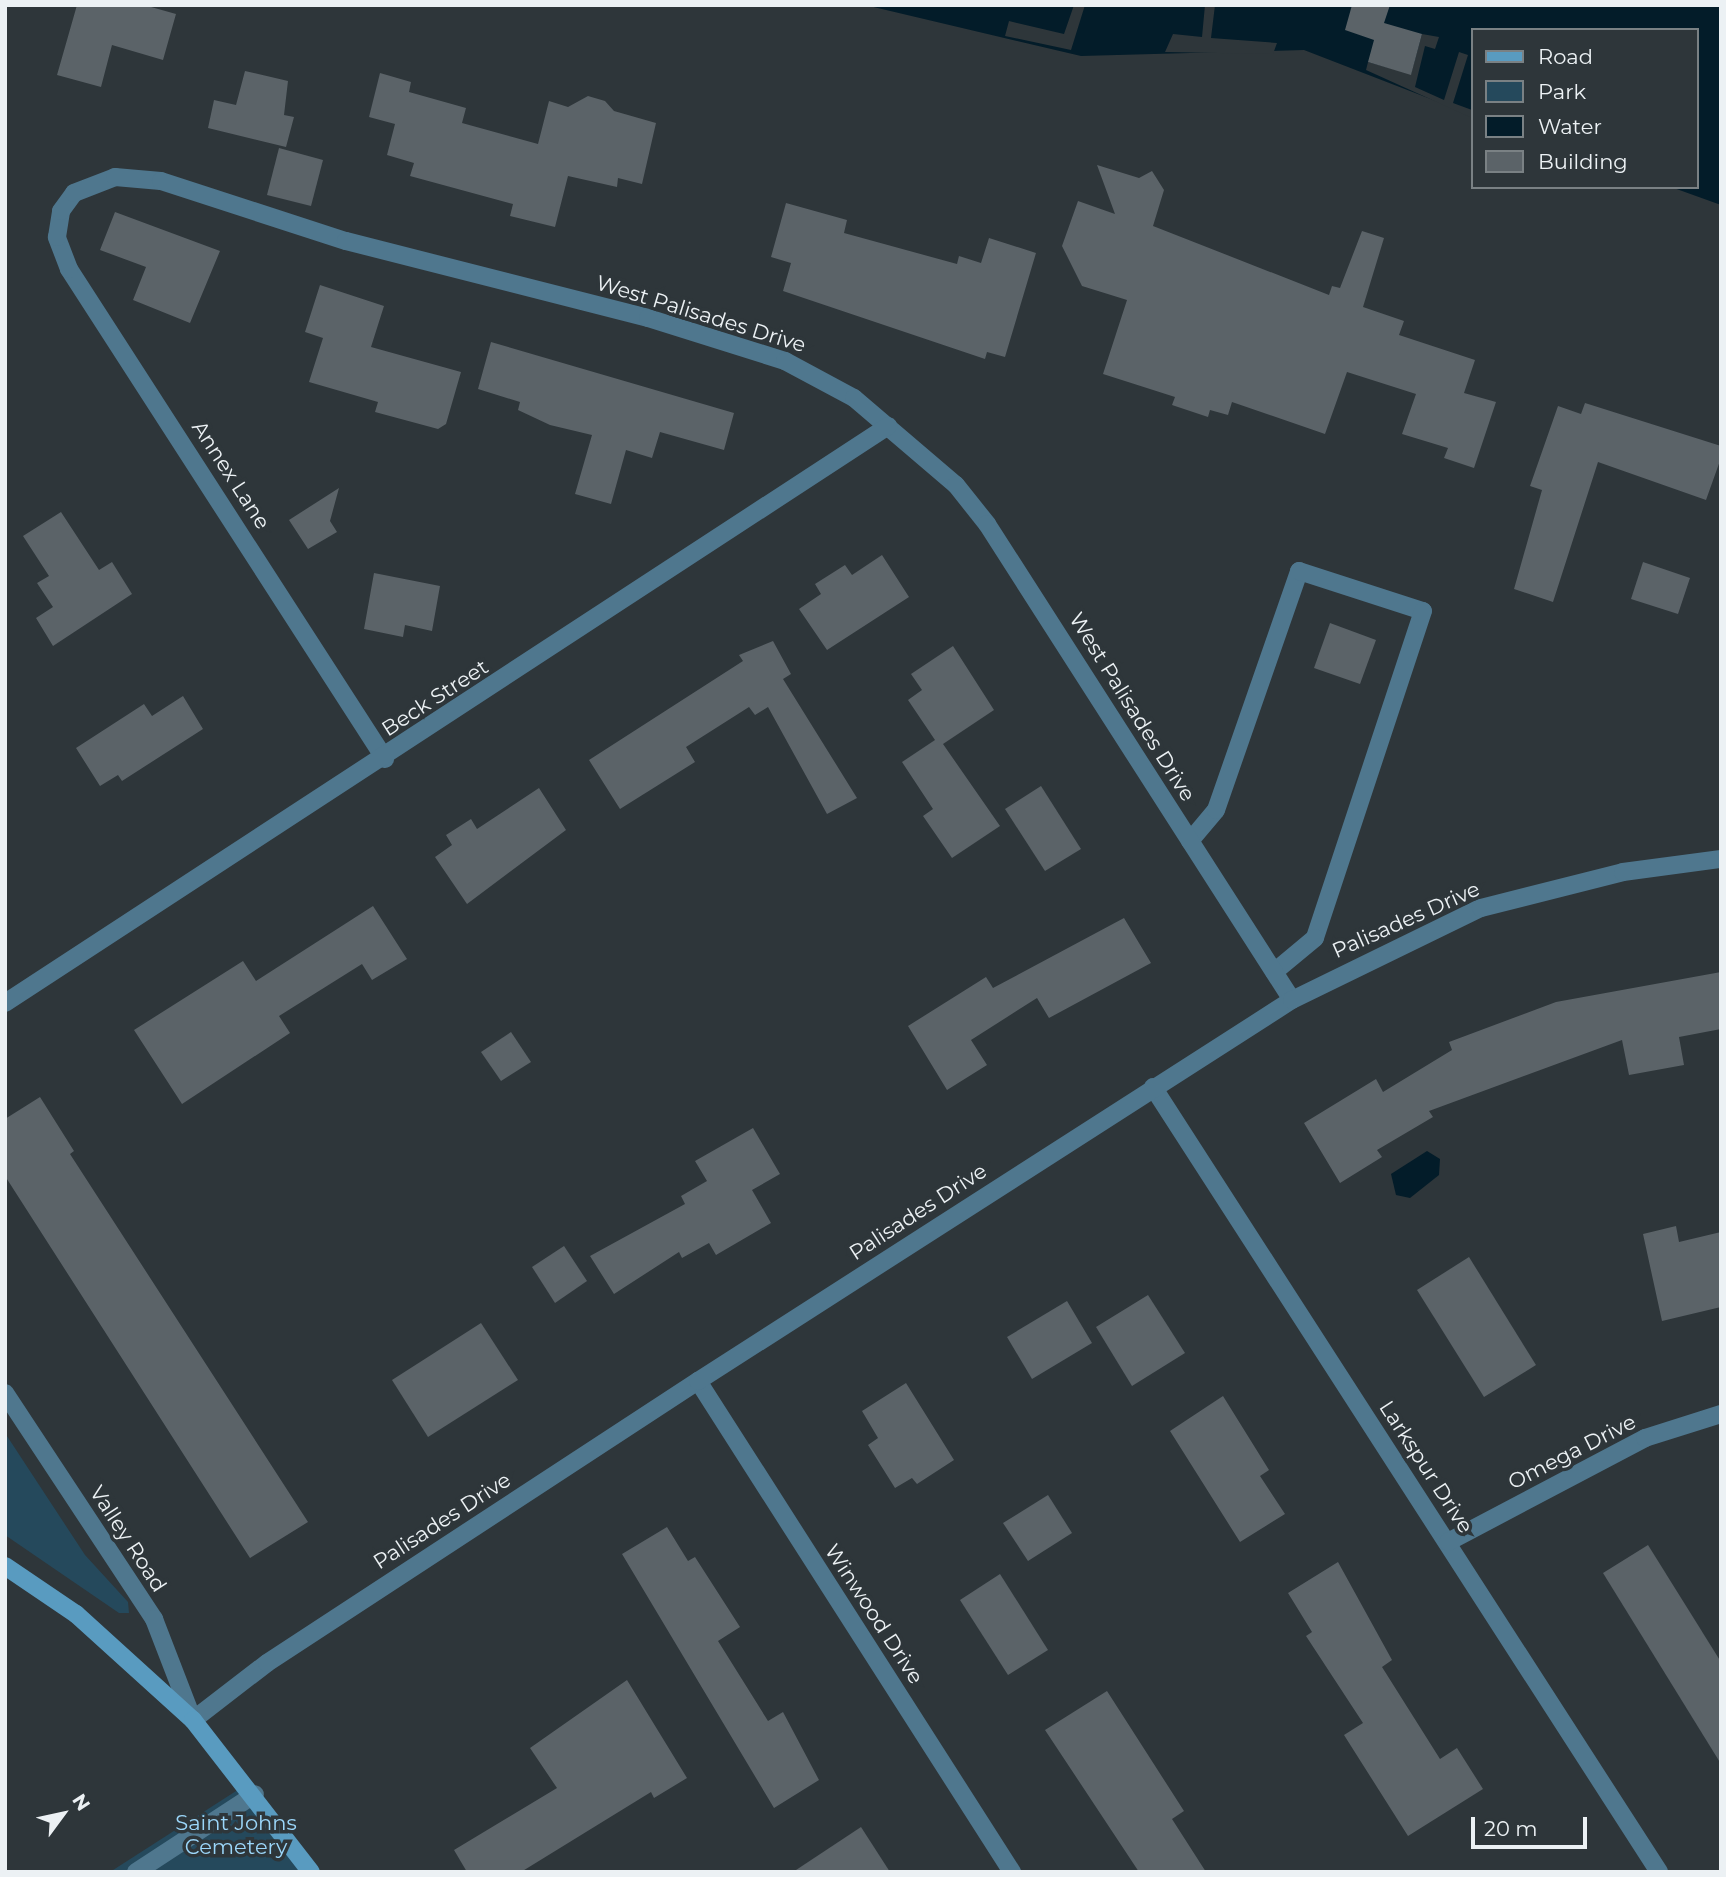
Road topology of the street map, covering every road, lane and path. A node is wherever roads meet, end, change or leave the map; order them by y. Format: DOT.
graph roads {
  1 [pos="61,211"];
  2 [pos="888,426"];
  3 [pos="385,759"];
  4 [pos="1190,841"];
  5 [pos="1721,859"];
  6 [pos="1274,972"];
  7 [pos="1292,1000"];
  8 [pos="5,1003"];
  9 [pos="1153,1087"];
  10 [pos="698,1381"];
  11 [pos="5,1393"];
  12 [pos="1721,1414"];
  13 [pos="1448,1542"];
  14 [pos="5,1566"];
  15 [pos="193,1720"];
  16 [pos="255,1794"];
  17 [pos="136,1872"];
  18 [pos="311,1872"];
  19 [pos="1012,1872"];
  20 [pos="1658,1872"];
  1 -- 2 [label="street, West Palisades Drive"];
  1 -- 3 [label="street, Annex Lane"];
  2 -- 3 [label="street, Beck Street"];
  2 -- 4 [label="street, West Palisades Drive"];
  3 -- 8 [label="street, Beck Street"];
  4 -- 6 [label="street, West Palisades Drive"];
  4 -- 6 [label="street"];
  5 -- 7 [label="street, Palisades Drive"];
  6 -- 7 [label="street, West Palisades Drive"];
  7 -- 9 [label="street, Palisades Drive"];
  9 -- 10 [label="street, Palisades Drive"];
  9 -- 13 [label="street, Larkspur Drive"];
  10 -- 15 [label="street, Palisades Drive"];
  10 -- 19 [label="street, Winwood Drive"];
  11 -- 15 [label="street, Valley Road"];
  12 -- 13 [label="street, Omega Drive"];
  13 -- 20 [label="street, Larkspur Drive"];
  14 -- 15 [label="main road, Valley Road"];
  15 -- 16 [label="main road, Valley Road"];
  16 -- 17 [label="street"];
  16 -- 18 [label="main road, Valley Road"];
}
